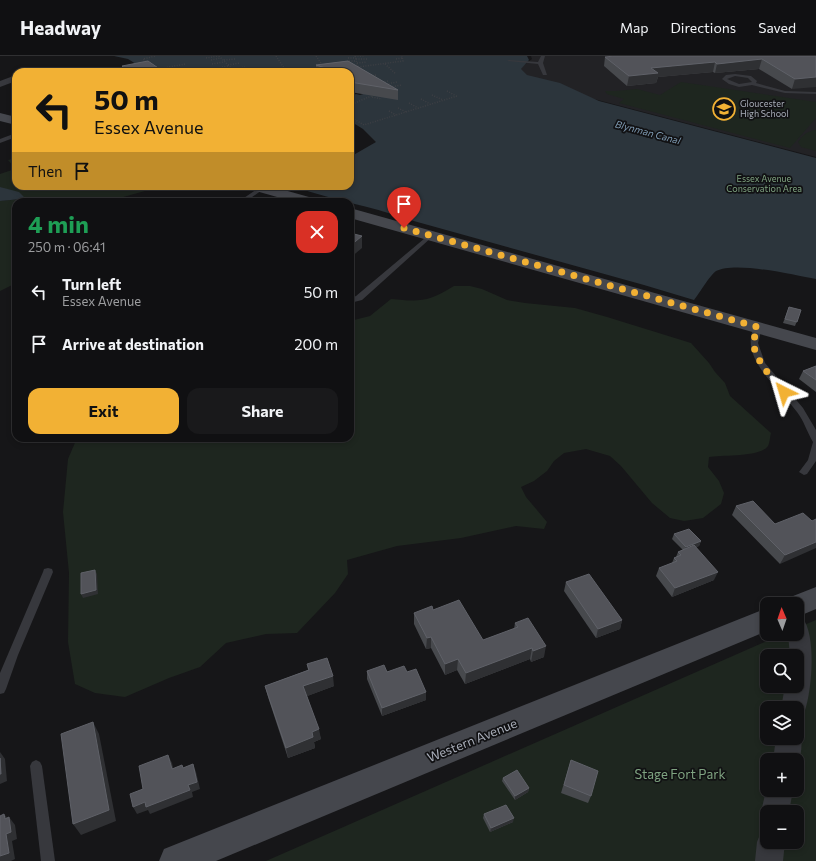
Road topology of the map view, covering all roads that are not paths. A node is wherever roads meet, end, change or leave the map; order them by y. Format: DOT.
graph roads {
  1 [pos="543,56"];
  2 [pos="509,61"];
  3 [pos="540,63"];
  4 [pos="545,74"];
  5 [pos="12,80"];
  6 [pos="0,84"];
  7 [pos="753,84"];
  8 [pos="816,93"];
  9 [pos="0,116"];
  10 [pos="12,120"];
  11 [pos="0,134"];
  12 [pos="12,136"];
  13 [pos="12,136"];
  14 [pos="0,141"];
  15 [pos="255,190"];
  16 [pos="269,190"];
  17 [pos="246,198"];
  18 [pos="297,198"];
  19 [pos="354,214"];
  20 [pos="431,235"];
  21 [pos="354,300"];
  22 [pos="758,327"];
  23 [pos="816,344"];
  24 [pos="816,440"];
  25 [pos="816,444"];
  26 [pos="804,472"];
  27 [pos="48,572"];
  28 [pos="816,598"];
  29 [pos="804,603"];
  30 [pos="760,622"];
  31 [pos="0,689"];
  32 [pos="36,766"];
  33 [pos="770,849"];
  34 [pos="48,861"];
  35 [pos="176,861"];
  36 [pos="769,861"];
  1 -- 3 [label="lane"];
  2 -- 3 [label="lane"];
  3 -- 4 [label="lane"];
  5 -- 6 [label="street"];
  7 -- 7 [label="lane"];
  7 -- 8 [label="lane"];
  9 -- 10 [label="street"];
  11 -- 12 [label="lane"];
  13 -- 14 [label="lane"];
  15 -- 17 [label="lane"];
  16 -- 18 [label="street"];
  19 -- 20 [label="street"];
  20 -- 21 [label="lane"];
  20 -- 22 [label="street"];
  22 -- 23 [label="street"];
  22 -- 24 [label="lane"];
  25 -- 26 [label="lane"];
  27 -- 31 [label="lane"];
  28 -- 29 [label="street"];
  30 -- 35 [label="street, Western Avenue"];
  32 -- 34 [label="lane"];
  33 -- 36 [label="street"];
}
